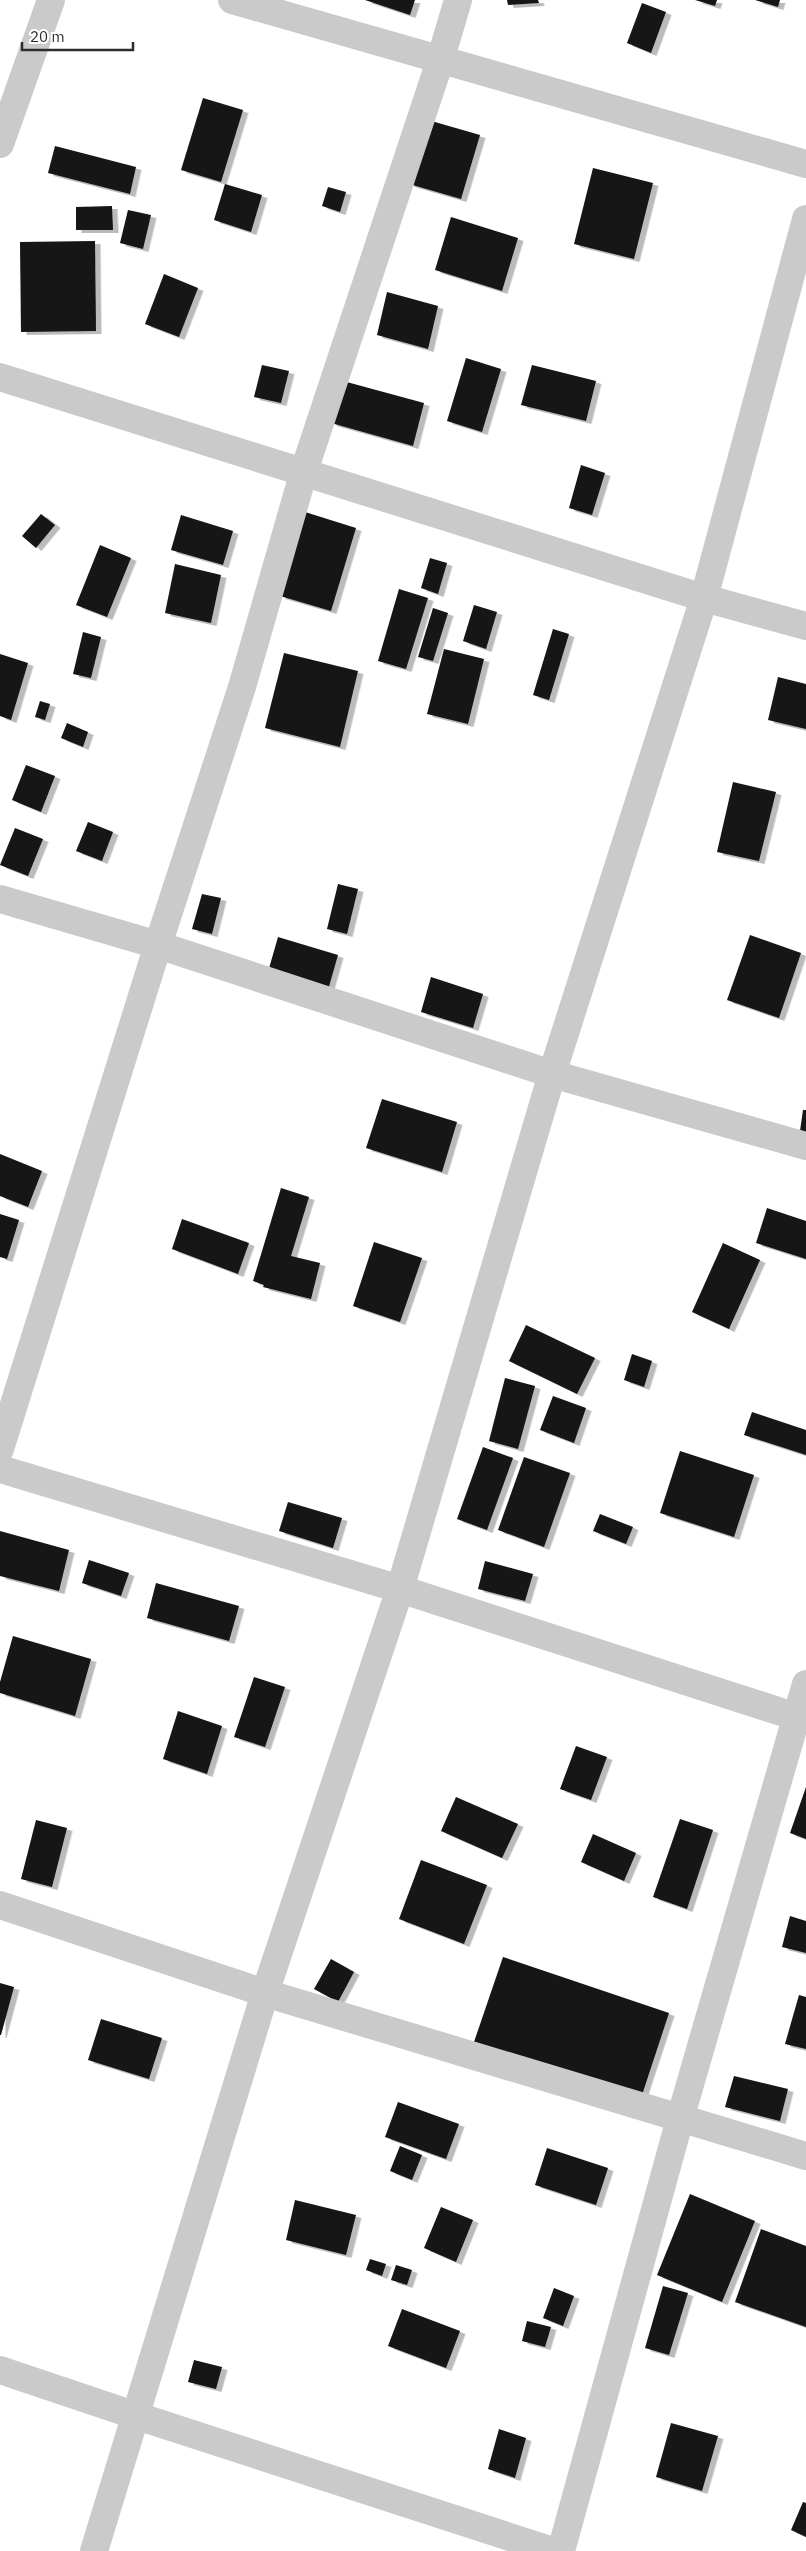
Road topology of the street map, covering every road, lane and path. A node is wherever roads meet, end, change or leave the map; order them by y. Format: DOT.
graph roads {
  1 [pos="51,0"];
  2 [pos="232,0"];
  3 [pos="458,0"];
  4 [pos="440,61"];
  5 [pos="0,144"];
  6 [pos="806,164"];
  7 [pos="806,219"];
  8 [pos="0,376"];
  9 [pos="304,470"];
  10 [pos="704,598"];
  11 [pos="806,626"];
  12 [pos="0,899"];
  13 [pos="158,945"];
  14 [pos="552,1074"];
  15 [pos="806,1146"];
  16 [pos="0,1449"];
  17 [pos="0,1469"];
  18 [pos="400,1589"];
  19 [pos="806,1684"];
  20 [pos="801,1719"];
  21 [pos="0,1905"];
  22 [pos="265,1993"];
  23 [pos="680,2119"];
  24 [pos="806,2156"];
  25 [pos="0,2370"];
  26 [pos="137,2416"];
  27 [pos="94,2551"];
  28 [pos="553,2551"];
  29 [pos="561,2551"];
  1 -- 5 [label="street"];
  2 -- 4 [label="street"];
  3 -- 4 [label="street"];
  4 -- 6 [label="street"];
  4 -- 9 [label="street"];
  7 -- 10 [label="street"];
  8 -- 9 [label="street"];
  9 -- 10 [label="street"];
  9 -- 13 [label="street"];
  10 -- 11 [label="street"];
  10 -- 14 [label="street"];
  12 -- 13 [label="street"];
  13 -- 14 [label="street"];
  13 -- 16 [label="street"];
  14 -- 15 [label="street"];
  14 -- 18 [label="street"];
  17 -- 18 [label="street"];
  18 -- 20 [label="street"];
  18 -- 22 [label="street"];
  19 -- 20 [label="street"];
  20 -- 23 [label="street"];
  21 -- 22 [label="street"];
  22 -- 23 [label="street"];
  22 -- 26 [label="street"];
  23 -- 24 [label="street"];
  23 -- 29 [label="street"];
  25 -- 26 [label="street"];
  26 -- 27 [label="street"];
  26 -- 28 [label="street"];
}
